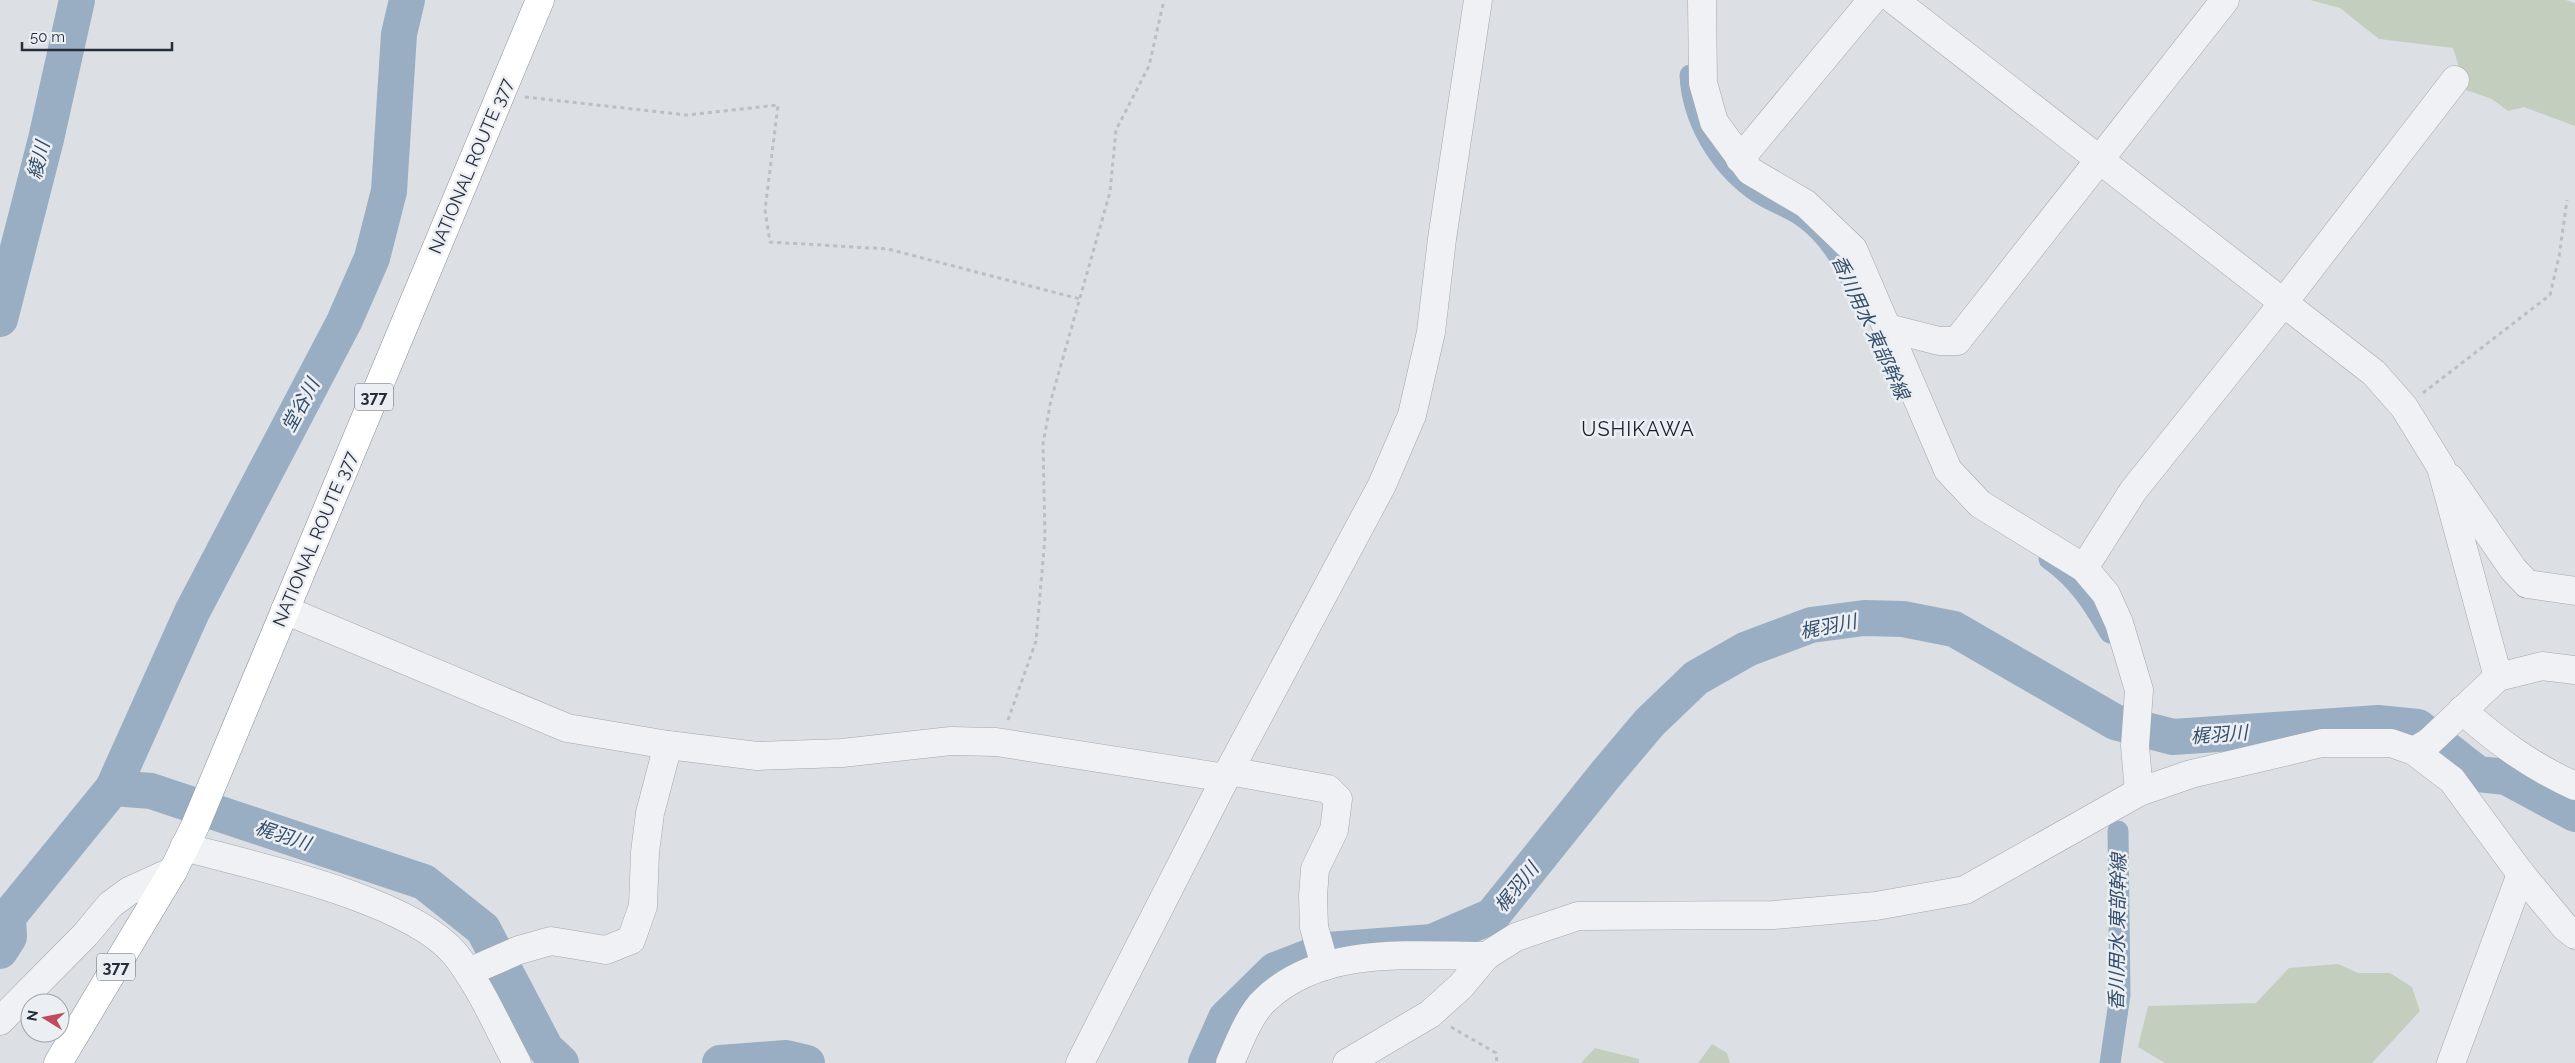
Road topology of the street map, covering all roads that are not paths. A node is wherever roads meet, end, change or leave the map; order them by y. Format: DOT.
graph roads {
  1 [pos="540,0"];
  2 [pos="1478,0"];
  3 [pos="1702,0"];
  4 [pos="1872,0"];
  5 [pos="1894,0"];
  6 [pos="2225,0"];
  7 [pos="2455,80"];
  8 [pos="1740,159"];
  9 [pos="2101,160"];
  10 [pos="2284,302"];
  11 [pos="1888,328"];
  12 [pos="2442,467"];
  13 [pos="2084,568"];
  14 [pos="2575,591"];
  15 [pos="285,610"];
  16 [pos="2575,670"];
  17 [pos="2498,677"];
  18 [pos="2459,713"];
  19 [pos="668,745"];
  20 [pos="2421,747"];
  21 [pos="1228,774"];
  22 [pos="2575,786"];
  23 [pos="2139,792"];
  24 [pos="189,836"];
  25 [pos="173,871"];
  26 [pos="2521,874"];
  27 [pos="2575,935"];
  28 [pos="1486,956"];
  29 [pos="1324,963"];
  30 [pos="474,971"];
  31 [pos="0,1021"];
  32 [pos="58,1063"];
  33 [pos="516,1063"];
  34 [pos="1080,1063"];
  35 [pos="1230,1063"];
  36 [pos="1347,1063"];
  37 [pos="2451,1063"];
  1 -- 15 [label="highway, NATIONAL ROUTE 377 / 377"];
  2 -- 21 [label="street"];
  3 -- 8 [label="street"];
  4 -- 8 [label="street"];
  5 -- 9 [label="street"];
  6 -- 9 [label="street"];
  7 -- 10 [label="street"];
  8 -- 11 [label="street"];
  9 -- 10 [label="street"];
  9 -- 11 [label="street"];
  10 -- 12 [label="street"];
  10 -- 13 [label="street"];
  11 -- 13 [label="street"];
  12 -- 14 [label="street"];
  12 -- 17 [label="street"];
  13 -- 23 [label="street"];
  15 -- 19 [label="street"];
  15 -- 24 [label="highway, NATIONAL ROUTE 377 / 377"];
  16 -- 17 [label="street"];
  17 -- 18 [label="street"];
  18 -- 20 [label="street"];
  18 -- 22 [label="street"];
  19 -- 21 [label="street"];
  19 -- 30 [label="street"];
  20 -- 23 [label="street"];
  20 -- 26 [label="street"];
  21 -- 29 [label="street"];
  21 -- 34 [label="street"];
  23 -- 28 [label="street"];
  24 -- 25 [label="highway, NATIONAL ROUTE 377 / 377"];
  24 -- 30 [label="street"];
  25 -- 31 [label="street"];
  25 -- 32 [label="highway, NATIONAL ROUTE 377 / 377"];
  26 -- 27 [label="street"];
  26 -- 37 [label="street"];
  28 -- 29 [label="street"];
  28 -- 36 [label="street"];
  29 -- 35 [label="street"];
  30 -- 33 [label="street"];
}
